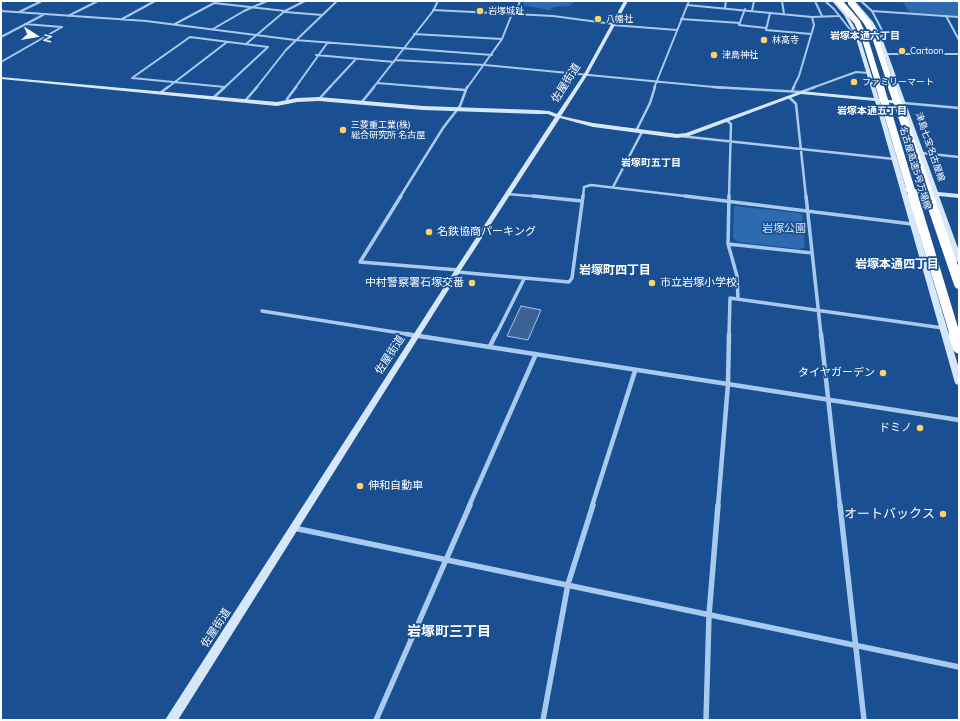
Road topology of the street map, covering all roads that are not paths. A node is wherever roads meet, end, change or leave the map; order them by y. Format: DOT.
graph roads {
  1 [pos="42,1"];
  2 [pos="98,1"];
  3 [pos="155,1"];
  4 [pos="218,1"];
  5 [pos="267,1"];
  6 [pos="305,1"];
  7 [pos="337,1"];
  8 [pos="438,1"];
  9 [pos="520,1"];
  10 [pos="626,1"];
  11 [pos="689,1"];
  12 [pos="726,1"];
  13 [pos="754,1"];
  14 [pos="782,1"];
  15 [pos="815,1"];
  16 [pos="825,1"];
  17 [pos="834,1"];
  18 [pos="839,1"];
  19 [pos="849,1"];
  20 [pos="854,1"];
  21 [pos="861,1"];
  22 [pos="214,3"];
  23 [pos="687,5"];
  24 [pos="253,7"];
  25 [pos="725,8"];
  26 [pos="433,10"];
  27 [pos="745,10"];
  28 [pos="752,10"];
  29 [pos="1,11"];
  30 [pos="872,11"];
  31 [pos="18,12"];
  32 [pos="285,12"];
  33 [pos="770,13"];
  34 [pos="44,14"];
  35 [pos="513,14"];
  36 [pos="784,14"];
  37 [pos="322,15"];
  38 [pos="67,16"];
  39 [pos="822,16"];
  40 [pos="839,16"];
  41 [pos="946,16"];
  42 [pos="812,17"];
  43 [pos="959,17"];
  44 [pos="122,19"];
  45 [pos="681,19"];
  46 [pos="740,23"];
  47 [pos="25,24"];
  48 [pos="175,24"];
  49 [pos="612,24"];
  50 [pos="766,28"];
  51 [pos="212,29"];
  52 [pos="677,30"];
  53 [pos="856,33"];
  54 [pos="414,34"];
  55 [pos="811,34"];
  56 [pos="255,35"];
  57 [pos="1,37"];
  58 [pos="880,38"];
  59 [pos="502,39"];
  60 [pos="295,40"];
  61 [pos="959,40"];
  62 [pos="227,42"];
  63 [pos="328,42"];
  64 [pos="246,44"];
  65 [pos="404,48"];
  66 [pos="886,54"];
  67 [pos="959,54"];
  68 [pos="316,55"];
  69 [pos="492,55"];
  70 [pos="356,59"];
  71 [pos="394,61"];
  72 [pos="1,62"];
  73 [pos="485,65"];
  74 [pos="869,73"];
  75 [pos="586,74"];
  76 [pos="1,78"];
  77 [pos="174,82"];
  78 [pos="656,82"];
  79 [pos="377,83"];
  80 [pos="225,87"];
  81 [pos="466,90"];
  82 [pos="792,91"];
  83 [pos="801,92"];
  84 [pos="160,93"];
  85 [pos="789,97"];
  86 [pos="213,98"];
  87 [pos="877,99"];
  88 [pos="319,100"];
  89 [pos="245,101"];
  90 [pos="288,102"];
  91 [pos="361,103"];
  92 [pos="904,103"];
  93 [pos="959,108"];
  94 [pos="458,109"];
  95 [pos="558,116"];
  96 [pos="726,120"];
  97 [pos="636,131"];
  98 [pos="642,132"];
  99 [pos="677,136"];
  100 [pos="730,142"];
  101 [pos="802,149"];
  102 [pos="922,153"];
  103 [pos="959,156"];
  104 [pos="894,159"];
  105 [pos="613,188"];
  106 [pos="902,190"];
  107 [pos="935,193"];
  108 [pos="507,194"];
  109 [pos="959,196"];
  110 [pos="582,200"];
  111 [pos="729,202"];
  112 [pos="808,211"];
  113 [pos="912,224"];
  114 [pos="728,244"];
  115 [pos="812,253"];
  116 [pos="959,261"];
  117 [pos="457,271"];
  118 [pos="524,279"];
  119 [pos="959,284"];
  120 [pos="738,300"];
  121 [pos="819,310"];
  122 [pos="262,311"];
  123 [pos="943,328"];
  124 [pos="417,334"];
  125 [pos="490,346"];
  126 [pos="959,347"];
  127 [pos="536,354"];
  128 [pos="635,370"];
  129 [pos="959,383"];
  130 [pos="728,384"];
  131 [pos="828,399"];
  132 [pos="959,420"];
  133 [pos="293,528"];
  134 [pos="446,560"];
  135 [pos="568,584"];
  136 [pos="709,615"];
  137 [pos="856,645"];
  138 [pos="959,667"];
  139 [pos="171,720"];
  140 [pos="376,720"];
  141 [pos="543,720"];
  142 [pos="706,720"];
  143 [pos="864,720"];
  1 -- 31 [label="street"];
  2 -- 38 [label="street"];
  3 -- 44 [label="street"];
  4 -- 22 [label="street"];
  5 -- 24 [label="street"];
  6 -- 32 [label="street"];
  7 -- 37 [label="street"];
  8 -- 26 [label="street"];
  9 -- 35 [label="street"];
  10 -- 49 [label="street, 佐屋街道"];
  11 -- 23 [label="street"];
  12 -- 25 [label="street"];
  13 -- 28 [label="street"];
  14 -- 36 [label="street"];
  15 -- 39 [label="street"];
  16 -- 40 [label="street"];
  17 -- 53 [label="street"];
  18 -- 126 [label="highway, 名古屋高速5号万場線, bridge"];
  19 -- 119 [label="highway, 名古屋高速5号万場線, bridge"];
  20 -- 58 [label="street, 津島七宝名古屋線"];
  21 -- 30 [label="street"];
  22 -- 24 [label="street"];
  22 -- 48 [label="street"];
  23 -- 25 [label="street"];
  23 -- 45 [label="street"];
  24 -- 32 [label="street"];
  24 -- 51 [label="street"];
  25 -- 27 [label="street"];
  26 -- 35 [label="street"];
  26 -- 54 [label="street"];
  27 -- 28 [label="street"];
  27 -- 46 [label="street"];
  28 -- 33 [label="street"];
  29 -- 31 [label="street"];
  30 -- 41 [label="street"];
  30 -- 58 [label="street"];
  31 -- 34 [label="street"];
  32 -- 37 [label="street"];
  32 -- 56 [label="street"];
  33 -- 36 [label="street"];
  33 -- 50 [label="street"];
  34 -- 38 [label="street"];
  34 -- 47 [label="street"];
  35 -- 49 [label="street"];
  35 -- 59 [label="street"];
  36 -- 42 [label="street"];
  37 -- 60 [label="street"];
  38 -- 44 [label="street"];
  39 -- 40 [label="street"];
  39 -- 42 [label="street"];
  40 -- 53 [label="street"];
  41 -- 43 [label="street"];
  41 -- 61 [label="street"];
  42 -- 55 [label="street"];
  44 -- 48 [label="street"];
  45 -- 46 [label="street"];
  45 -- 52 [label="street"];
  46 -- 50 [label="street"];
  47 -- 57 [label="street"];
  47 -- 72 [label="street"];
  48 -- 51 [label="street"];
  49 -- 52 [label="street"];
  49 -- 75 [label="street, 佐屋街道"];
  50 -- 55 [label="street"];
  51 -- 56 [label="street"];
  52 -- 78 [label="street"];
  53 -- 74 [label="street"];
  54 -- 59 [label="street"];
  54 -- 65 [label="street"];
  55 -- 82 [label="street"];
  56 -- 60 [label="street"];
  56 -- 64 [label="street"];
  58 -- 66 [label="street, 津島七宝名古屋線"];
  59 -- 69 [label="street"];
  60 -- 63 [label="street"];
  60 -- 89 [label="street"];
  62 -- 64 [label="street"];
  62 -- 77 [label="street"];
  62 -- 77 [label="street"];
  63 -- 65 [label="street"];
  63 -- 68 [label="street"];
  64 -- 80 [label="street"];
  65 -- 69 [label="street"];
  65 -- 71 [label="street"];
  66 -- 67 [label="street"];
  66 -- 92 [label="street, 津島七宝名古屋線"];
  68 -- 70 [label="street"];
  68 -- 90 [label="street"];
  69 -- 73 [label="street"];
  70 -- 71 [label="street"];
  70 -- 88 [label="street"];
  71 -- 73 [label="street"];
  71 -- 79 [label="street"];
  73 -- 75 [label="street"];
  73 -- 81 [label="street"];
  74 -- 83 [label="street"];
  74 -- 87 [label="street"];
  75 -- 78 [label="street"];
  75 -- 95 [label="street, 佐屋街道"];
  76 -- 84 [label="street"];
  77 -- 80 [label="street"];
  77 -- 84 [label="street"];
  78 -- 82 [label="street"];
  78 -- 97 [label="street"];
  79 -- 81 [label="street"];
  79 -- 91 [label="street"];
  80 -- 86 [label="street"];
  81 -- 94 [label="street"];
  82 -- 83 [label="street"];
  83 -- 85 [label="street"];
  83 -- 87 [label="street"];
  84 -- 86 [label="street"];
  85 -- 96 [label="street"];
  85 -- 101 [label="street"];
  86 -- 89 [label="street"];
  87 -- 92 [label="street"];
  87 -- 104 [label="street"];
  88 -- 90 [label="street"];
  88 -- 91 [label="street"];
  89 -- 90 [label="street"];
  91 -- 94 [label="street"];
  92 -- 93 [label="street"];
  92 -- 102 [label="street, 津島七宝名古屋線"];
  94 -- 95 [label="street"];
  94 -- 117 [label="street"];
  95 -- 97 [label="street"];
  95 -- 108 [label="street, 佐屋街道"];
  96 -- 99 [label="street"];
  96 -- 100 [label="street"];
  97 -- 98 [label="street"];
  98 -- 99 [label="street"];
  98 -- 105 [label="street"];
  99 -- 100 [label="street"];
  100 -- 101 [label="street"];
  100 -- 111 [label="street"];
  101 -- 104 [label="street"];
  101 -- 112 [label="street"];
  102 -- 103 [label="street"];
  102 -- 107 [label="street, 津島七宝名古屋線"];
  104 -- 106 [label="street"];
  105 -- 110 [label="street"];
  105 -- 111 [label="street"];
  106 -- 107 [label="street"];
  106 -- 113 [label="street"];
  107 -- 109 [label="street"];
  107 -- 116 [label="street, 津島七宝名古屋線"];
  108 -- 110 [label="street"];
  108 -- 117 [label="street, 佐屋街道"];
  110 -- 118 [label="street"];
  111 -- 112 [label="street"];
  111 -- 114 [label="street"];
  112 -- 113 [label="street"];
  112 -- 115 [label="street"];
  113 -- 123 [label="street"];
  114 -- 115 [label="street"];
  114 -- 120 [label="street"];
  115 -- 121 [label="street"];
  117 -- 118 [label="street"];
  117 -- 124 [label="street, 佐屋街道"];
  118 -- 125 [label="street"];
  120 -- 121 [label="street"];
  120 -- 130 [label="street"];
  121 -- 123 [label="street"];
  121 -- 131 [label="street"];
  122 -- 124 [label="street"];
  123 -- 129 [label="street"];
  124 -- 125 [label="street"];
  124 -- 133 [label="street, 佐屋街道"];
  125 -- 127 [label="street"];
  127 -- 128 [label="street"];
  127 -- 134 [label="street"];
  128 -- 130 [label="street"];
  128 -- 135 [label="street"];
  130 -- 131 [label="street"];
  130 -- 136 [label="street"];
  131 -- 132 [label="street"];
  131 -- 137 [label="street"];
  133 -- 134 [label="street"];
  133 -- 139 [label="street, 佐屋街道"];
  134 -- 135 [label="street"];
  134 -- 140 [label="street"];
  135 -- 136 [label="street"];
  135 -- 141 [label="street"];
  136 -- 137 [label="street"];
  136 -- 142 [label="street"];
  137 -- 138 [label="street"];
  137 -- 143 [label="street"];
}
